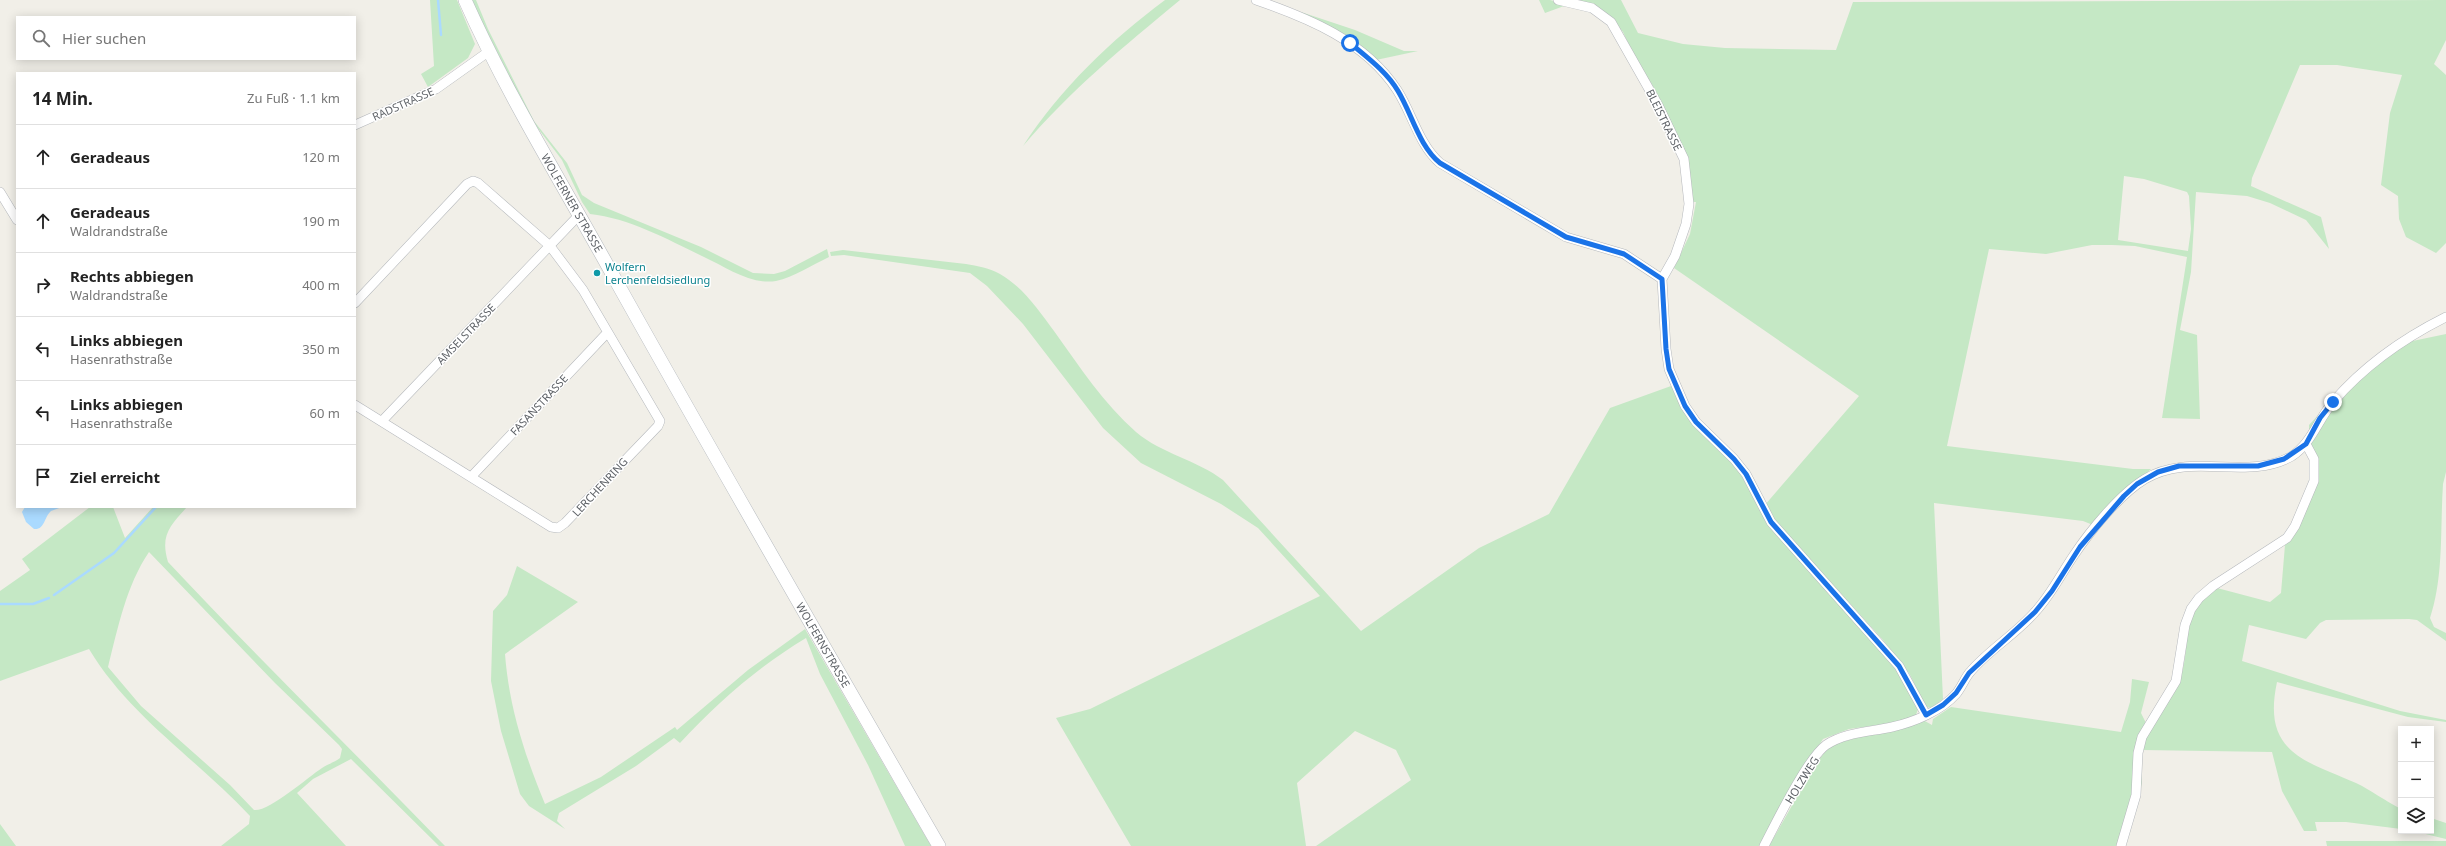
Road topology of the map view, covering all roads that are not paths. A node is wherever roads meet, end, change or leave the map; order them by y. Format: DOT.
graph roads {
  1 [pos="466,0"];
  2 [pos="1256,0"];
  3 [pos="1558,0"];
  4 [pos="488,52"];
  5 [pos="356,124"];
  6 [pos="0,192"];
  7 [pos="580,214"];
  8 [pos="16,218"];
  9 [pos="550,246"];
  10 [pos="1662,279"];
  11 [pos="356,302"];
  12 [pos="2446,317"];
  13 [pos="607,333"];
  14 [pos="356,405"];
  15 [pos="382,421"];
  16 [pos="708,444"];
  17 [pos="2306,444"];
  18 [pos="472,478"];
  19 [pos="1926,715"];
  20 [pos="939,846"];
  21 [pos="1764,846"];
  22 [pos="2121,846"];
  1 -- 4 [label="main road, WOLFERNER STRASSE"];
  2 -- 10 [label="street"];
  3 -- 10 [label="street, BLEISTRASSE"];
  4 -- 5 [label="street, RADSTRASSE"];
  4 -- 7 [label="main road, WOLFERNER STRASSE"];
  6 -- 8 [label="street"];
  7 -- 9 [label="street"];
  7 -- 16 [label="main road, WOLFERNER STRASSE"];
  9 -- 11 [label="street, LERCHENRING"];
  9 -- 13 [label="street, LERCHENRING"];
  9 -- 15 [label="street, AMSELSTRASSE"];
  10 -- 19 [label="street"];
  12 -- 17 [label="street"];
  13 -- 18 [label="street, FASANSTRASSE"];
  13 -- 18 [label="street, LERCHENRING"];
  14 -- 15 [label="street, LERCHENRING"];
  15 -- 18 [label="street, LERCHENRING"];
  16 -- 20 [label="main road, WOLFERNSTRASSE"];
  17 -- 19 [label="street, HOLZWEG"];
  17 -- 22 [label="street"];
  19 -- 21 [label="street, HOLZWEG"];
}
